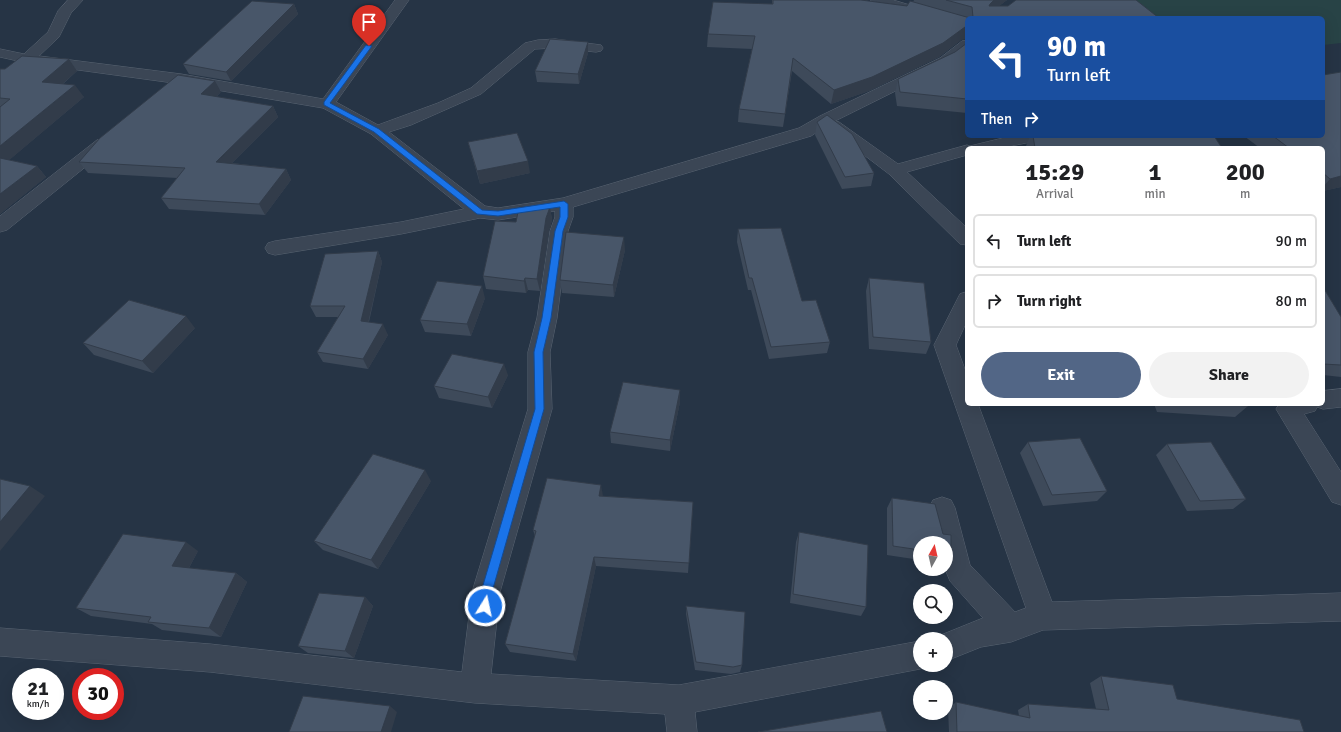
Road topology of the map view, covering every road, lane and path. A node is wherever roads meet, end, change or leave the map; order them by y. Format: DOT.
graph roads {
  1 [pos="76,0"];
  2 [pos="402,0"];
  3 [pos="878,0"];
  4 [pos="965,25"];
  5 [pos="965,46"];
  6 [pos="596,48"];
  7 [pos="0,53"];
  8 [pos="27,59"];
  9 [pos="181,79"];
  10 [pos="164,93"];
  11 [pos="327,104"];
  12 [pos="826,119"];
  13 [pos="377,131"];
  14 [pos="118,132"];
  15 [pos="1025,138"];
  16 [pos="987,146"];
  17 [pos="965,151"];
  18 [pos="895,170"];
  19 [pos="564,204"];
  20 [pos="480,212"];
  21 [pos="0,226"];
  22 [pos="965,237"];
  23 [pos="275,248"];
  24 [pos="965,303"];
  25 [pos="1341,398"];
  26 [pos="965,400"];
  27 [pos="1325,400"];
  28 [pos="967,406"];
  29 [pos="1298,406"];
  30 [pos="1341,494"];
  31 [pos="942,508"];
  32 [pos="1341,607"];
  33 [pos="1043,616"];
  34 [pos="1011,628"];
  35 [pos="0,642"];
  36 [pos="953,644"];
  37 [pos="913,656"];
  38 [pos="475,688"];
  39 [pos="679,700"];
  40 [pos="682,732"];
  1 -- 8 [label="street"];
  2 -- 11 [label="street"];
  3 -- 4 [label="street"];
  5 -- 12 [label="street"];
  6 -- 13 [label="street"];
  7 -- 8 [label="street"];
  8 -- 9 [label="street"];
  9 -- 10 [label="street"];
  9 -- 11 [label="street"];
  11 -- 13 [label="street"];
  12 -- 18 [label="street"];
  12 -- 19 [label="street"];
  13 -- 20 [label="street"];
  14 -- 21 [label="street"];
  15 -- 16 [label="street"];
  17 -- 18 [label="street"];
  18 -- 22 [label="street"];
  19 -- 20 [label="street"];
  19 -- 38 [label="street"];
  20 -- 23 [label="street"];
  24 -- 26 [label="street"];
  25 -- 27 [label="street"];
  28 -- 33 [label="street"];
  29 -- 30 [label="street"];
  31 -- 34 [label="street"];
  32 -- 33 [label="street"];
  33 -- 34 [label="street"];
  34 -- 36 [label="street"];
  35 -- 38 [label="street"];
  37 -- 39 [label="street"];
  38 -- 39 [label="street"];
  39 -- 40 [label="street"];
}
